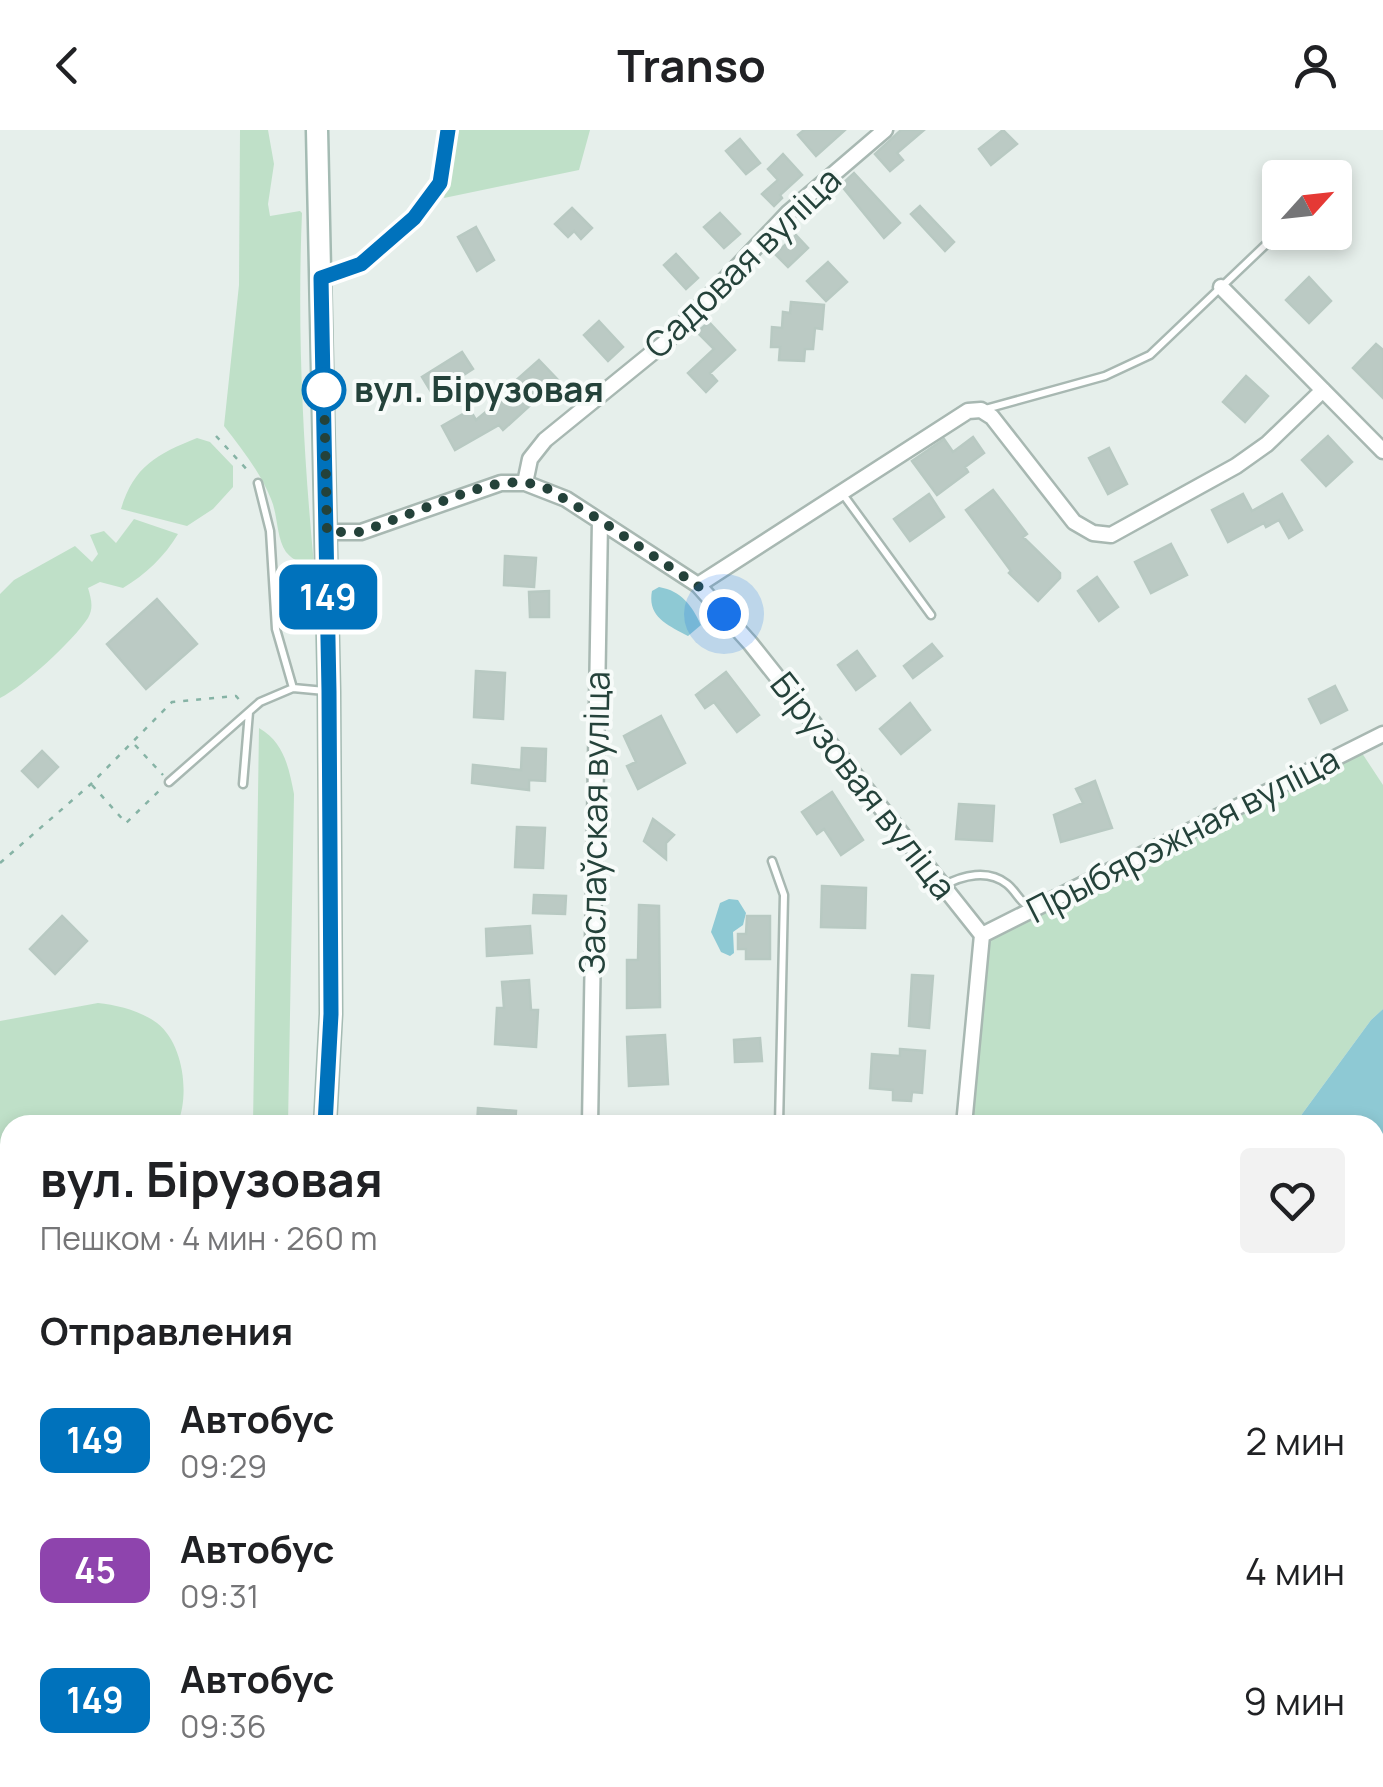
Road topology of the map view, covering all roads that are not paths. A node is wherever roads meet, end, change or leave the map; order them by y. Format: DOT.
graph roads {
  1 [pos="317,130"];
  2 [pos="448,130"];
  3 [pos="885,130"];
  4 [pos="1262,248"];
  5 [pos="321,278"];
  6 [pos="1221,287"];
  7 [pos="1322,390"];
  8 [pos="981,410"];
  9 [pos="1383,451"];
  10 [pos="525,482"];
  11 [pos="258,483"];
  12 [pos="841,492"];
  13 [pos="600,520"];
  14 [pos="327,532"];
  15 [pos="698,586"];
  16 [pos="931,615"];
  17 [pos="293,688"];
  18 [pos="329,691"];
  19 [pos="249,711"];
  20 [pos="1383,734"];
  21 [pos="169,782"];
  22 [pos="244,784"];
  23 [pos="772,861"];
  24 [pos="942,886"];
  25 [pos="1034,909"];
  26 [pos="982,936"];
  27 [pos="326,1115"];
  28 [pos="590,1115"];
  29 [pos="779,1115"];
  30 [pos="965,1115"];
  1 -- 5 [label="main road"];
  2 -- 5 [label="lane"];
  3 -- 10 [label="street, Садовая вуліца"];
  4 -- 6 [label="lane"];
  5 -- 14 [label="main road"];
  6 -- 7 [label="street"];
  6 -- 8 [label="lane"];
  7 -- 8 [label="street"];
  7 -- 9 [label="street"];
  8 -- 12 [label="street"];
  10 -- 13 [label="street, Бірузовая вуліца"];
  10 -- 14 [label="street"];
  11 -- 17 [label="lane"];
  12 -- 15 [label="street"];
  12 -- 16 [label="lane"];
  13 -- 15 [label="street, Бірузовая вуліца"];
  13 -- 28 [label="street, Заслаўская вуліца"];
  14 -- 18 [label="main road"];
  15 -- 24 [label="street, Бірузовая вуліца"];
  17 -- 18 [label="lane"];
  17 -- 19 [label="lane"];
  18 -- 27 [label="main road"];
  19 -- 21 [label="lane"];
  19 -- 22 [label="lane"];
  20 -- 25 [label="street, Прыбярэжная вуліца"];
  23 -- 29 [label="lane"];
  24 -- 25 [label="lane"];
  24 -- 26 [label="street, Бірузовая вуліца"];
  25 -- 26 [label="street, Прыбярэжная вуліца"];
  26 -- 30 [label="street"];
}
